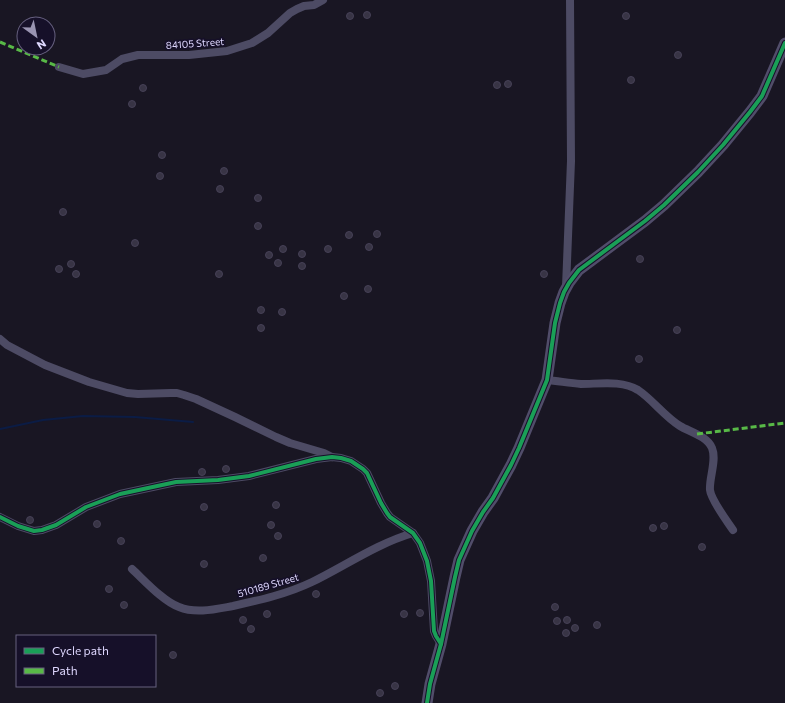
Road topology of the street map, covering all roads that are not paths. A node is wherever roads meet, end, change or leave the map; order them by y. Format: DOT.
graph roads {
  1 [pos="323,0"];
  2 [pos="570,0"];
  3 [pos="785,43"];
  4 [pos="59,67"];
  5 [pos="566,288"];
  6 [pos="0,339"];
  7 [pos="547,380"];
  8 [pos="332,457"];
  9 [pos="0,517"];
  10 [pos="733,530"];
  11 [pos="413,533"];
  12 [pos="132,569"];
  13 [pos="441,644"];
  14 [pos="427,703"];
  1 -- 4 [label="street, 84105 Street"];
  2 -- 5 [label="street"];
  3 -- 5 [label="street"];
  5 -- 7 [label="street"];
  6 -- 8 [label="street"];
  7 -- 10 [label="street"];
  7 -- 13 [label="street"];
  8 -- 9 [label="street"];
  8 -- 11 [label="street"];
  11 -- 12 [label="street, 510189 Street"];
  11 -- 13 [label="street"];
  13 -- 14 [label="street"];
}
